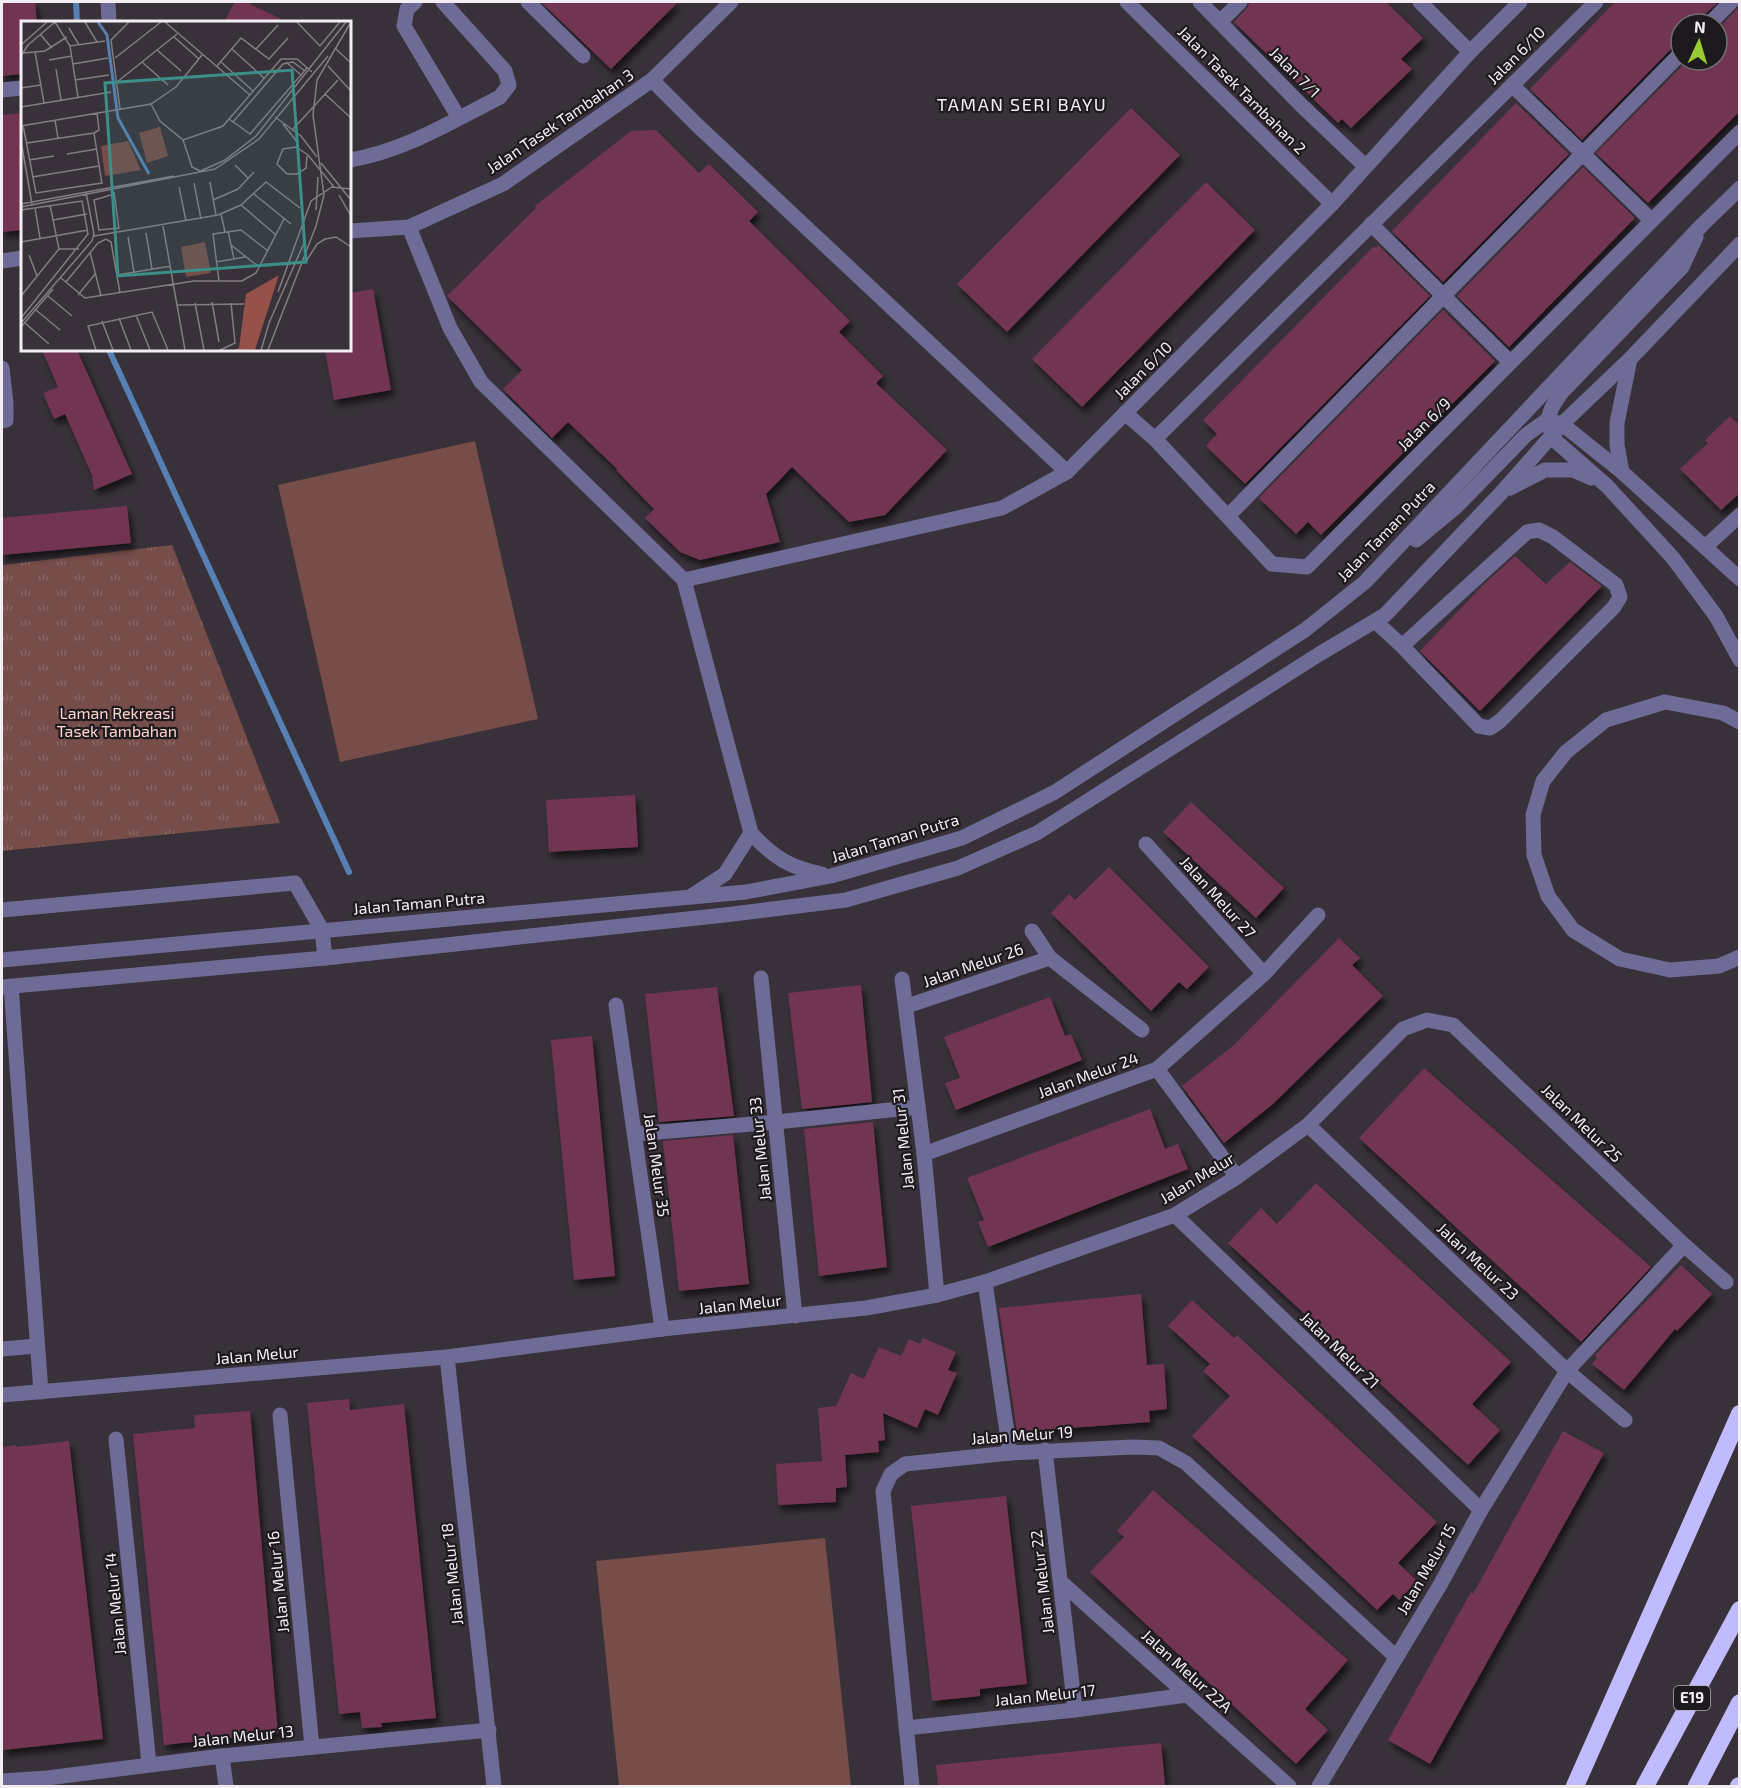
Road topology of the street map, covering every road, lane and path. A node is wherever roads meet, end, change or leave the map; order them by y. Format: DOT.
graph roads {
  1 [pos="109,2"];
  2 [pos="415,2"];
  3 [pos="443,2"];
  4 [pos="528,2"];
  5 [pos="731,2"];
  6 [pos="1127,2"];
  7 [pos="1200,2"];
  8 [pos="1240,2"];
  9 [pos="1420,2"];
  10 [pos="1520,2"];
  11 [pos="1596,2"];
  12 [pos="109,21"];
  13 [pos="1220,22"];
  14 [pos="1470,52"];
  15 [pos="583,56"];
  16 [pos="1669,65"];
  17 [pos="652,80"];
  18 [pos="1512,85"];
  19 [pos="21,88"];
  20 [pos="2,90"];
  21 [pos="459,118"];
  22 [pos="1740,132"];
  23 [pos="1582,154"];
  24 [pos="351,160"];
  25 [pos="1365,166"];
  26 [pos="1740,188"];
  27 [pos="1332,204"];
  28 [pos="1651,220"];
  29 [pos="1371,224"];
  30 [pos="1701,226"];
  31 [pos="409,227"];
  32 [pos="351,231"];
  33 [pos="1740,244"];
  34 [pos="21,258"];
  35 [pos="2,261"];
  36 [pos="1443,296"];
  37 [pos="1630,360"];
  38 [pos="1510,362"];
  39 [pos="2,368"];
  40 [pos="1125,413"];
  41 [pos="2,421"];
  42 [pos="1555,422"];
  43 [pos="1551,437"];
  44 [pos="1155,439"];
  45 [pos="1067,472"];
  46 [pos="1622,472"];
  47 [pos="1607,486"];
  48 [pos="1502,492"];
  49 [pos="1740,515"];
  50 [pos="1228,516"];
  51 [pos="1705,547"];
  52 [pos="1740,579"];
  53 [pos="684,580"];
  54 [pos="1365,582"];
  55 [pos="1375,621"];
  56 [pos="1402,646"];
  57 [pos="1740,660"];
  58 [pos="1740,722"];
  59 [pos="751,833"];
  60 [pos="1146,844"];
  61 [pos="831,876"];
  62 [pos="692,896"];
  63 [pos="2,910"];
  64 [pos="1318,915"];
  65 [pos="322,930"];
  66 [pos="1032,931"];
  67 [pos="1740,957"];
  68 [pos="325,958"];
  69 [pos="1050,958"];
  70 [pos="2,960"];
  71 [pos="1264,974"];
  72 [pos="761,978"];
  73 [pos="902,979"];
  74 [pos="6,987"];
  75 [pos="616,1005"];
  76 [pos="907,1006"];
  77 [pos="1403,1029"];
  78 [pos="1142,1030"];
  79 [pos="8,1034"];
  80 [pos="1157,1069"];
  81 [pos="918,1107"];
  82 [pos="776,1122"];
  83 [pos="1308,1125"];
  84 [pos="635,1134"];
  85 [pos="924,1154"];
  86 [pos="1237,1177"];
  87 [pos="1175,1215"];
  88 [pos="1684,1245"];
  89 [pos="985,1282"];
  90 [pos="1726,1282"];
  91 [pos="937,1295"];
  92 [pos="795,1316"];
  93 [pos="662,1329"];
  94 [pos="37,1346"];
  95 [pos="2,1349"];
  96 [pos="447,1358"];
  97 [pos="1567,1371"];
  98 [pos="40,1392"];
  99 [pos="2,1395"];
  100 [pos="1740,1414"];
  101 [pos="280,1415"];
  102 [pos="1625,1420"];
  103 [pos="116,1439"];
  104 [pos="1045,1450"];
  105 [pos="1010,1453"];
  106 [pos="1480,1510"];
  107 [pos="1061,1582"];
  108 [pos="1740,1610"];
  109 [pos="1395,1656"];
  110 [pos="1187,1695"];
  111 [pos="1740,1703"];
  112 [pos="1075,1710"];
  113 [pos="906,1728"];
  114 [pos="489,1730"];
  115 [pos="312,1747"];
  116 [pos="222,1756"];
  117 [pos="150,1764"];
  118 [pos="2,1781"];
  119 [pos="226,1786"];
  120 [pos="494,1786"];
  121 [pos="912,1786"];
  122 [pos="1289,1786"];
  123 [pos="1319,1786"];
  124 [pos="1575,1786"];
  125 [pos="1645,1786"];
  126 [pos="1697,1786"];
  1 -- 12 [label="street"];
  2 -- 21 [label="street"];
  3 -- 21 [label="street"];
  4 -- 15 [label="street"];
  5 -- 17 [label="street, Jalan Tasek Tambahan 3"];
  6 -- 27 [label="street, Jalan Tasek Tambahan 2"];
  7 -- 13 [label="street, Jalan 7/1"];
  8 -- 13 [label="street"];
  9 -- 14 [label="street"];
  10 -- 14 [label="street, Jalan 6/10"];
  11 -- 18 [label="street, Jalan 6/10"];
  13 -- 25 [label="street, Jalan 7/1"];
  14 -- 25 [label="street, Jalan 6/10"];
  16 -- 23 [label="street"];
  17 -- 31 [label="street, Jalan Tasek Tambahan 3"];
  17 -- 45 [label="street"];
  18 -- 23 [label="street"];
  18 -- 29 [label="street, Jalan 6/10"];
  19 -- 20 [label="street"];
  21 -- 24 [label="street"];
  22 -- 28 [label="street, Jalan 6/9"];
  23 -- 28 [label="street"];
  23 -- 36 [label="street"];
  25 -- 27 [label="street, Jalan 6/10"];
  26 -- 30 [label="street, Jalan Taman Putra"];
  27 -- 40 [label="street, Jalan 6/10"];
  28 -- 38 [label="street, Jalan 6/9"];
  29 -- 36 [label="street"];
  29 -- 44 [label="street, Jalan 6/10"];
  30 -- 42 [label="street"];
  30 -- 54 [label="street, Jalan Taman Putra"];
  31 -- 32 [label="street, Jalan Tasek Tambahan 3"];
  31 -- 53 [label="street"];
  33 -- 37 [label="street"];
  34 -- 35 [label="street"];
  36 -- 38 [label="street"];
  36 -- 50 [label="street"];
  37 -- 42 [label="street"];
  37 -- 46 [label="street"];
  38 -- 50 [label="street, Jalan 6/9"];
  39 -- 41 [label="street"];
  40 -- 44 [label="street, Jalan 6/9"];
  40 -- 45 [label="street, Jalan 6/10"];
  42 -- 43 [label="street"];
  42 -- 46 [label="street"];
  42 -- 54 [label="street"];
  43 -- 47 [label="street"];
  43 -- 48 [label="street"];
  44 -- 50 [label="street, Jalan 6/9"];
  45 -- 53 [label="street, Jalan 6/10"];
  46 -- 51 [label="street"];
  47 -- 48 [label="street"];
  47 -- 57 [label="street"];
  48 -- 55 [label="street"];
  49 -- 51 [label="street"];
  51 -- 52 [label="street"];
  53 -- 59 [label="street"];
  54 -- 61 [label="street, Jalan Taman Putra"];
  55 -- 56 [label="street"];
  55 -- 68 [label="street"];
  56 -- 56 [label="street"];
  58 -- 67 [label="street"];
  59 -- 61 [label="street"];
  59 -- 62 [label="street"];
  60 -- 71 [label="street, Jalan Melur 27"];
  61 -- 62 [label="street, Jalan Taman Putra"];
  62 -- 65 [label="street, Jalan Taman Putra"];
  63 -- 65 [label="street"];
  64 -- 71 [label="street, Jalan Melur 24"];
  65 -- 68 [label="street"];
  65 -- 70 [label="street, Jalan Taman Putra"];
  66 -- 69 [label="street"];
  68 -- 74 [label="street"];
  69 -- 76 [label="street, Jalan Melur 26"];
  69 -- 78 [label="street"];
  71 -- 80 [label="street, Jalan Melur 24"];
  72 -- 82 [label="street, Jalan Melur 33"];
  73 -- 76 [label="street, Jalan Melur 31"];
  74 -- 79 [label="street"];
  75 -- 84 [label="street, Jalan Melur 35"];
  76 -- 81 [label="street, Jalan Melur 31"];
  77 -- 83 [label="street, Jalan Melur"];
  77 -- 88 [label="street, Jalan Melur 25"];
  79 -- 94 [label="street"];
  80 -- 85 [label="street, Jalan Melur 24"];
  80 -- 86 [label="street"];
  81 -- 82 [label="street"];
  81 -- 85 [label="street, Jalan Melur 31"];
  82 -- 84 [label="street"];
  82 -- 92 [label="street, Jalan Melur 33"];
  83 -- 86 [label="street, Jalan Melur"];
  83 -- 97 [label="street, Jalan Melur 23"];
  84 -- 93 [label="street, Jalan Melur 35"];
  85 -- 91 [label="street, Jalan Melur 31"];
  86 -- 87 [label="street, Jalan Melur"];
  87 -- 89 [label="street, Jalan Melur"];
  87 -- 106 [label="street, Jalan Melur 21"];
  88 -- 90 [label="street, Jalan Melur 25"];
  88 -- 97 [label="street, Jalan Melur 15"];
  89 -- 91 [label="street, Jalan Melur"];
  89 -- 105 [label="street"];
  91 -- 92 [label="street, Jalan Melur"];
  92 -- 93 [label="street, Jalan Melur"];
  93 -- 96 [label="street, Jalan Melur"];
  94 -- 95 [label="street"];
  94 -- 98 [label="street"];
  96 -- 98 [label="street, Jalan Melur"];
  96 -- 114 [label="street, Jalan Melur 18"];
  97 -- 102 [label="street, Jalan Melur 23"];
  97 -- 106 [label="street, Jalan Melur 15"];
  98 -- 99 [label="street, Jalan Melur"];
  100 -- 124 [label="highway"];
  101 -- 115 [label="street, Jalan Melur 16"];
  103 -- 117 [label="street, Jalan Melur 14"];
  104 -- 105 [label="street, Jalan Melur 19"];
  104 -- 107 [label="street, Jalan Melur 22"];
  104 -- 109 [label="street, Jalan Melur 19"];
  105 -- 113 [label="street, Jalan Melur 19"];
  106 -- 109 [label="street, Jalan Melur 15"];
  107 -- 110 [label="street, Jalan Melur 22A"];
  107 -- 112 [label="street, Jalan Melur 22"];
  108 -- 125 [label="highway, E19"];
  109 -- 123 [label="street, Jalan Melur 15"];
  110 -- 112 [label="street, Jalan Melur 17"];
  110 -- 122 [label="street, Jalan Melur 22A"];
  111 -- 126 [label="highway, E19"];
  112 -- 113 [label="street, Jalan Melur 17"];
  113 -- 121 [label="street, Jalan Melur 19"];
  114 -- 115 [label="street, Jalan Melur 13"];
  114 -- 120 [label="street, Jalan Melur 18"];
  115 -- 116 [label="street, Jalan Melur 13"];
  116 -- 117 [label="street, Jalan Melur 13"];
  116 -- 119 [label="street"];
  117 -- 118 [label="street, Jalan Melur 13"];
}
